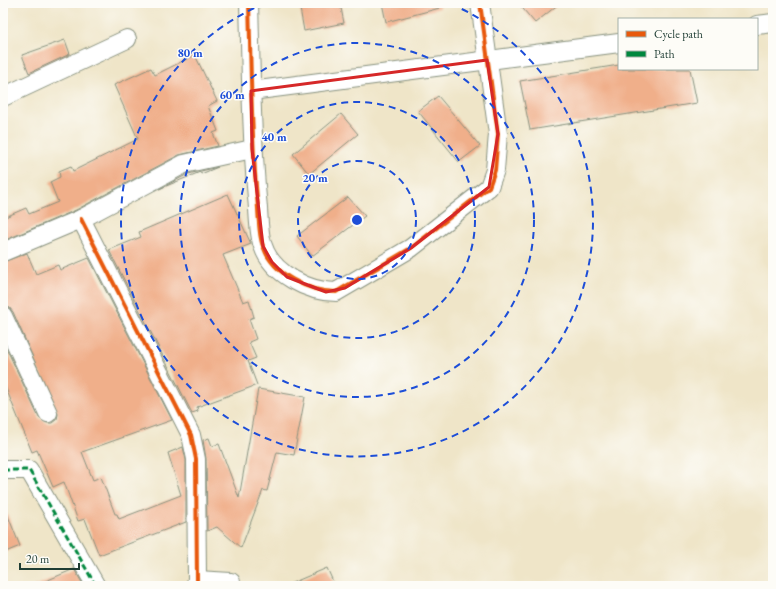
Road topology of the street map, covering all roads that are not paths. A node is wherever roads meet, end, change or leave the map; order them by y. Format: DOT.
graph roads {
  1 [pos="249,3"];
  2 [pos="480,3"];
  3 [pos="773,23"];
  4 [pos="758,25"];
  5 [pos="127,39"];
  6 [pos="618,43"];
  7 [pos="488,60"];
  8 [pos="251,91"];
  9 [pos="3,97"];
  10 [pos="252,149"];
  11 [pos="81,218"];
  12 [pos="3,252"];
  13 [pos="3,316"];
  14 [pos="48,413"];
  15 [pos="3,470"];
  16 [pos="231,582"];
  17 [pos="196,583"];
  18 [pos="96,586"];
  1 -- 8 [label="street"];
  2 -- 7 [label="street"];
  3 -- 4 [label="street"];
  5 -- 9 [label="street"];
  6 -- 7 [label="street"];
  7 -- 8 [label="street"];
  7 -- 10 [label="street"];
  8 -- 10 [label="street"];
  10 -- 11 [label="street"];
  11 -- 12 [label="street"];
  11 -- 17 [label="street"];
  13 -- 14 [label="street"];
  15 -- 18 [label="street"];
  16 -- 17 [label="street"];
}
